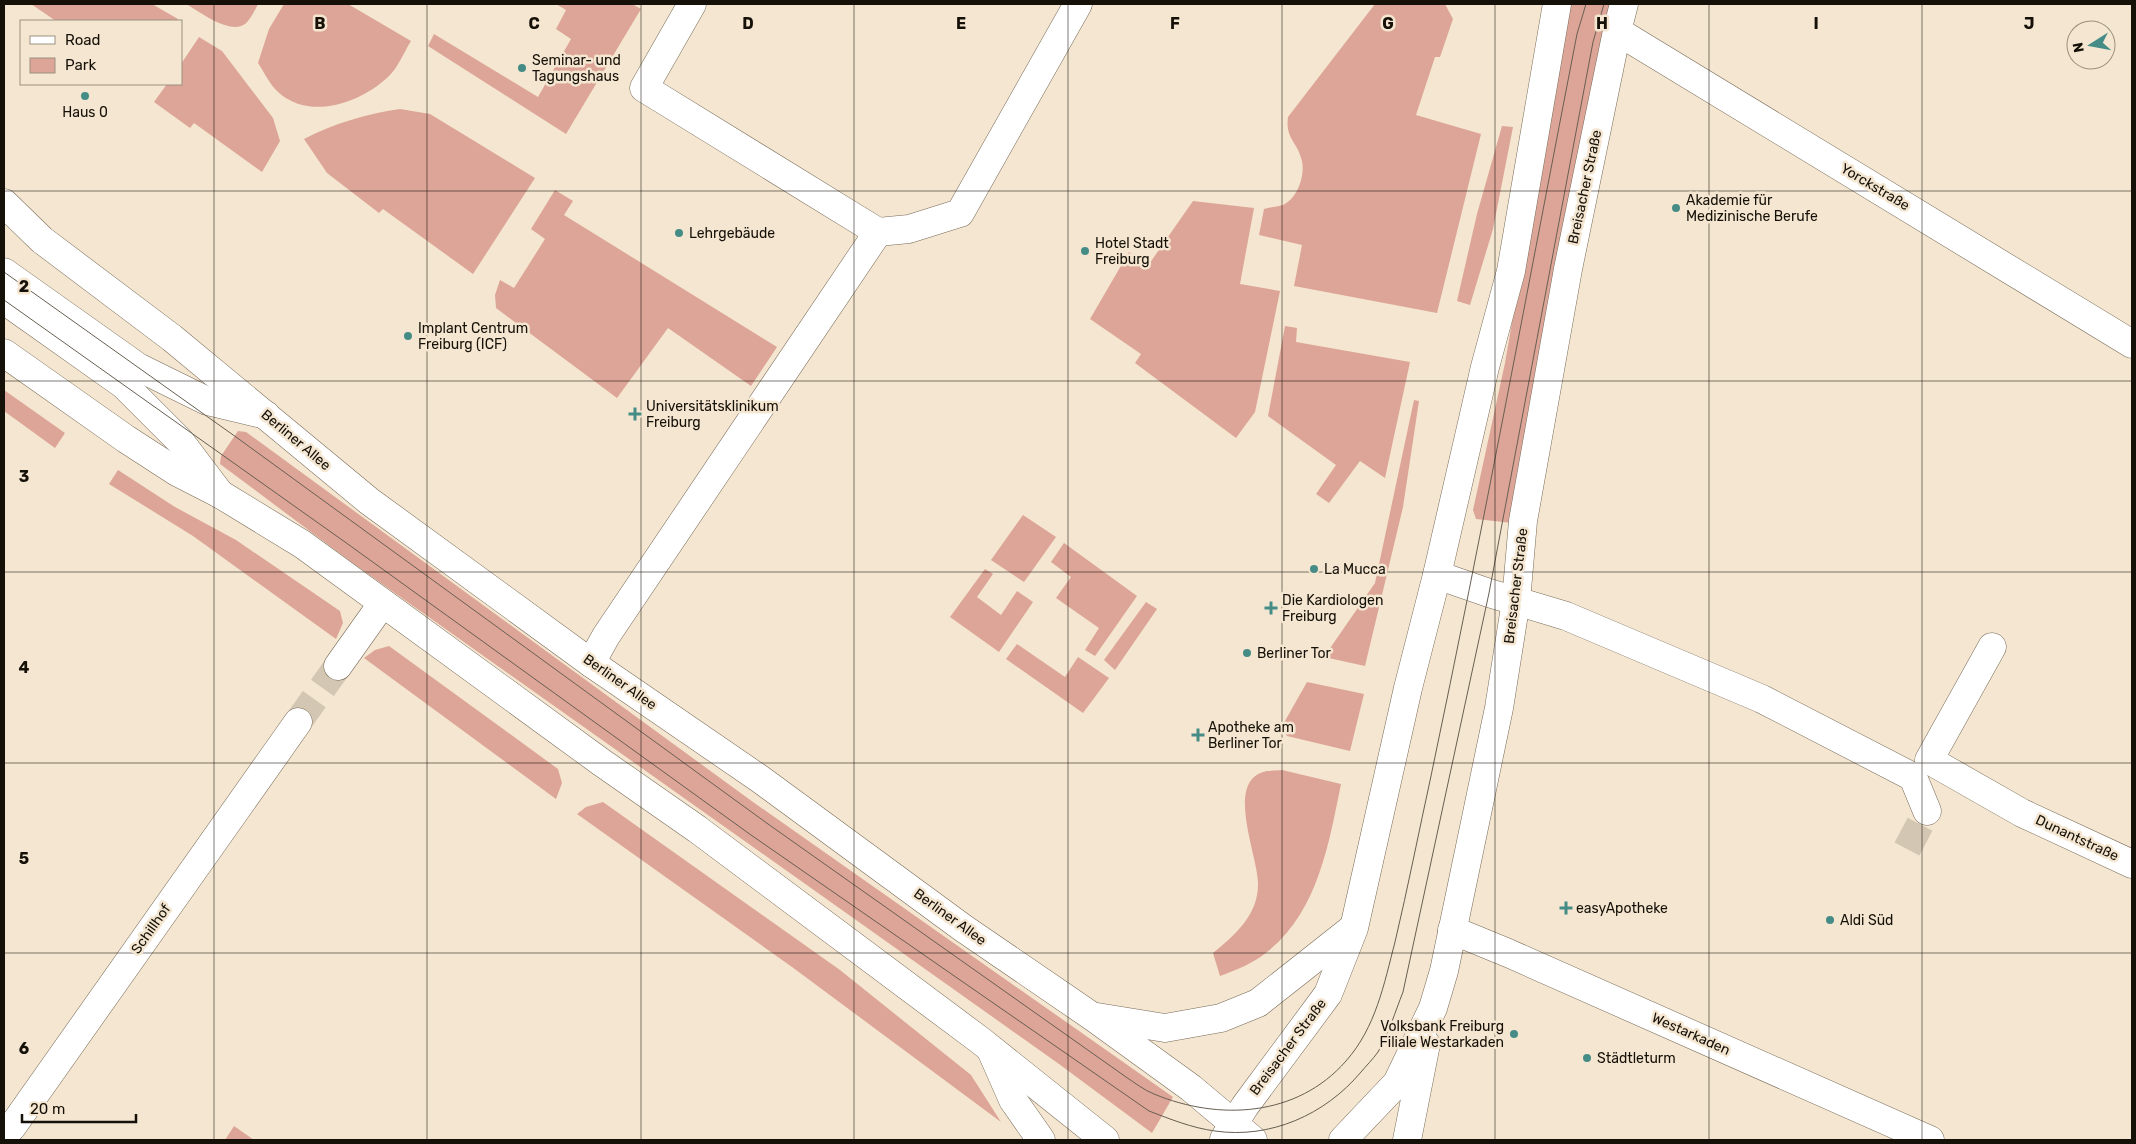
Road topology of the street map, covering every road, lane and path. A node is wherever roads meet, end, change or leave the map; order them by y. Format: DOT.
graph roads {
  1 [pos="692,4"];
  2 [pos="1078,4"];
  3 [pos="1553,4"];
  4 [pos="1624,4"];
  5 [pos="1617,31"];
  6 [pos="4,203"];
  7 [pos="878,232"];
  8 [pos="4,272"];
  9 [pos="4,300"];
  10 [pos="2132,344"];
  11 [pos="4,353"];
  12 [pos="266,415"];
  13 [pos="220,494"];
  14 [pos="1437,575"];
  15 [pos="1516,602"];
  16 [pos="382,604"];
  17 [pos="1992,647"];
  18 [pos="591,663"];
  19 [pos="338,666"];
  20 [pos="298,722"];
  21 [pos="1927,811"];
  22 [pos="2132,864"];
  23 [pos="1354,928"];
  24 [pos="1452,930"];
  25 [pos="1433,1008"];
  26 [pos="1093,1016"];
  27 [pos="992,1050"];
  28 [pos="4,1134"];
  29 [pos="1236,1135"];
  30 [pos="1040,1140"];
  31 [pos="1105,1140"];
  32 [pos="1343,1140"];
  33 [pos="1407,1140"];
  34 [pos="1930,1140"];
  1 -- 7 [label="main road"];
  2 -- 7 [label="main road"];
  3 -- 14 [label="main road, Breisacher Straße"];
  4 -- 5 [label="main road, Breisacher Straße"];
  5 -- 10 [label="main road, Yorckstraße"];
  5 -- 15 [label="main road, Breisacher Straße"];
  6 -- 12 [label="main road, Berliner Allee"];
  7 -- 18 [label="main road"];
  8 -- 12 [label="main road"];
  9 -- 13 [label="main road"];
  11 -- 13 [label="main road"];
  12 -- 18 [label="main road, Berliner Allee"];
  13 -- 16 [label="main road"];
  14 -- 15 [label="main road"];
  14 -- 23 [label="main road, Breisacher Straße"];
  15 -- 21 [label="main road"];
  15 -- 24 [label="main road, Breisacher Straße"];
  16 -- 19 [label="main road"];
  16 -- 27 [label="main road"];
  17 -- 22 [label="main road, Dunantstraße"];
  18 -- 26 [label="main road, Berliner Allee"];
  20 -- 28 [label="main road, Schillhof"];
  23 -- 26 [label="main road"];
  23 -- 29 [label="main road, Breisacher Straße"];
  24 -- 25 [label="main road, Breisacher Straße"];
  24 -- 34 [label="main road, Westarkaden"];
  25 -- 32 [label="main road, Breisacher Straße"];
  25 -- 33 [label="main road"];
  26 -- 29 [label="main road, Berliner Allee"];
  27 -- 30 [label="main road"];
  27 -- 31 [label="main road"];
}
